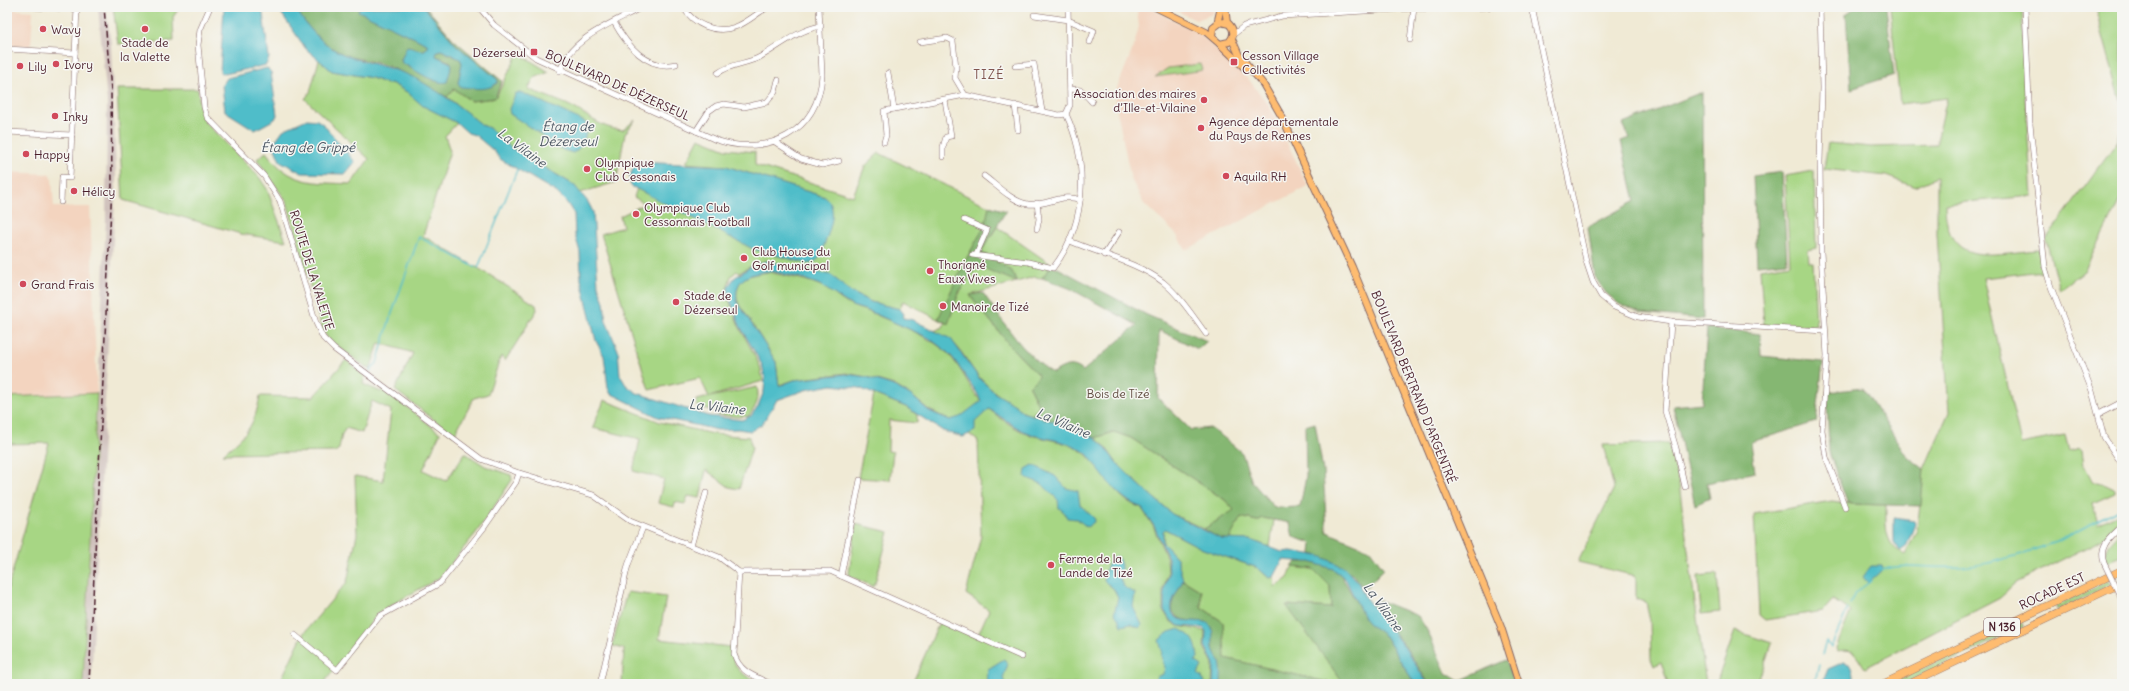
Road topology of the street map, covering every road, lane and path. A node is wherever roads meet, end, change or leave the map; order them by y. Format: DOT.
graph roads {
  1 [pos="33,7"];
  2 [pos="210,7"];
  3 [pos="479,7"];
  4 [pos="642,7"];
  5 [pos="683,7"];
  6 [pos="768,7"];
  7 [pos="819,7"];
  8 [pos="1068,7"];
  9 [pos="1155,7"];
  10 [pos="1221,7"];
  11 [pos="1225,7"];
  12 [pos="1488,7"];
  13 [pos="1532,7"];
  14 [pos="1820,7"];
  15 [pos="2025,7"];
  16 [pos="77,8"];
  17 [pos="1414,8"];
  18 [pos="1034,15"];
  19 [pos="1068,20"];
  20 [pos="614,22"];
  21 [pos="1229,24"];
  22 [pos="1193,25"];
  23 [pos="1216,25"];
  24 [pos="821,26"];
  25 [pos="1244,26"];
  26 [pos="1212,36"];
  27 [pos="1232,37"];
  28 [pos="1410,40"];
  29 [pos="920,42"];
  30 [pos="1090,42"];
  31 [pos="1220,44"];
  32 [pos="9,50"];
  33 [pos="75,53"];
  34 [pos="676,64"];
  35 [pos="1015,66"];
  36 [pos="560,71"];
  37 [pos="718,73"];
  38 [pos="888,73"];
  39 [pos="778,80"];
  40 [pos="1070,89"];
  41 [pos="965,95"];
  42 [pos="945,100"];
  43 [pos="1092,102"];
  44 [pos="1276,104"];
  45 [pos="1015,106"];
  46 [pos="894,110"];
  47 [pos="1042,111"];
  48 [pos="1066,114"];
  49 [pos="1018,130"];
  50 [pos="696,131"];
  51 [pos="7,132"];
  52 [pos="72,135"];
  53 [pos="775,142"];
  54 [pos="884,142"];
  55 [pos="943,157"];
  56 [pos="839,162"];
  57 [pos="984,176"];
  58 [pos="1080,200"];
  59 [pos="61,202"];
  60 [pos="1036,203"];
  61 [pos="964,220"];
  62 [pos="1037,229"];
  63 [pos="1119,232"];
  64 [pos="1070,241"];
  65 [pos="1104,255"];
  66 [pos="1670,322"];
  67 [pos="1825,331"];
  68 [pos="1206,334"];
  69 [pos="2122,402"];
  70 [pos="2099,414"];
  71 [pos="2122,464"];
  72 [pos="519,473"];
  73 [pos="860,480"];
  74 [pos="1685,487"];
  75 [pos="706,493"];
  76 [pos="1845,506"];
  77 [pos="2122,526"];
  78 [pos="642,527"];
  79 [pos="691,546"];
  80 [pos="2122,570"];
  81 [pos="740,572"];
  82 [pos="841,576"];
  83 [pos="2122,583"];
  84 [pos="2122,600"];
  85 [pos="295,635"];
  86 [pos="1022,657"];
  87 [pos="600,684"];
  88 [pos="772,684"];
  89 [pos="1519,684"];
  90 [pos="1883,684"];
  91 [pos="1909,684"];
  1 -- 16 [label="street"];
  2 -- 72 [label="street, ROUTE DE LA VALETTE"];
  3 -- 36 [label="street, BOULEVARD DE DÉZERSEUL"];
  4 -- 20 [label="street"];
  5 -- 6 [label="street"];
  7 -- 24 [label="street, BOULEVARD DE DÉZERSEUL"];
  8 -- 19 [label="street"];
  9 -- 22 [label="main road"];
  10 -- 23 [label="main road"];
  11 -- 21 [label="main road"];
  12 -- 17 [label="street"];
  13 -- 66 [label="street"];
  14 -- 67 [label="street"];
  15 -- 70 [label="street"];
  16 -- 33 [label="street"];
  17 -- 25 [label="street"];
  17 -- 28 [label="street"];
  18 -- 19 [label="street"];
  19 -- 30 [label="street"];
  19 -- 40 [label="street"];
  20 -- 34 [label="street"];
  20 -- 36 [label="street"];
  21 -- 23 [label="main road"];
  21 -- 25 [label="street"];
  21 -- 27 [label="main road"];
  22 -- 23 [label="main road"];
  22 -- 26 [label="main road"];
  23 -- 26 [label="main road"];
  24 -- 37 [label="street"];
  24 -- 53 [label="street, BOULEVARD DE DÉZERSEUL"];
  25 -- 27 [label="street"];
  26 -- 31 [label="main road"];
  27 -- 31 [label="main road"];
  27 -- 44 [label="main road"];
  29 -- 41 [label="street"];
  31 -- 44 [label="main road"];
  32 -- 33 [label="street"];
  33 -- 52 [label="street"];
  35 -- 47 [label="street"];
  36 -- 50 [label="street, BOULEVARD DE DÉZERSEUL"];
  38 -- 46 [label="street"];
  39 -- 50 [label="street, BOULEVARD DE DÉZERSEUL"];
  40 -- 43 [label="street"];
  40 -- 48 [label="street"];
  41 -- 42 [label="street"];
  41 -- 45 [label="street"];
  42 -- 46 [label="street"];
  42 -- 55 [label="street"];
  44 -- 89 [label="main road, BOULEVARD BERTRAND D'ARGENTRÉ"];
  45 -- 47 [label="street"];
  45 -- 49 [label="street"];
  46 -- 54 [label="street"];
  47 -- 48 [label="street"];
  48 -- 58 [label="street"];
  50 -- 53 [label="street, BOULEVARD DE DÉZERSEUL"];
  51 -- 52 [label="street"];
  52 -- 59 [label="street"];
  53 -- 56 [label="street"];
  57 -- 60 [label="street"];
  58 -- 60 [label="street"];
  58 -- 64 [label="street"];
  60 -- 62 [label="street"];
  61 -- 64 [label="street"];
  63 -- 65 [label="street"];
  64 -- 65 [label="street"];
  65 -- 68 [label="street"];
  66 -- 67 [label="street"];
  66 -- 74 [label="street"];
  67 -- 76 [label="street"];
  69 -- 70 [label="street"];
  70 -- 71 [label="street"];
  72 -- 78 [label="street, ROUTE DE LA VALETTE"];
  72 -- 85 [label="street"];
  73 -- 82 [label="street"];
  75 -- 79 [label="street"];
  77 -- 84 [label="street, bridge"];
  78 -- 79 [label="street, ROUTE DE LA VALETTE"];
  78 -- 87 [label="street"];
  79 -- 81 [label="street, ROUTE DE LA VALETTE"];
  80 -- 90 [label="highway, ROCADE EST / N 136"];
  81 -- 82 [label="street"];
  81 -- 88 [label="street"];
  82 -- 86 [label="street"];
  83 -- 91 [label="highway, ROCADE EST / N 136"];
}
